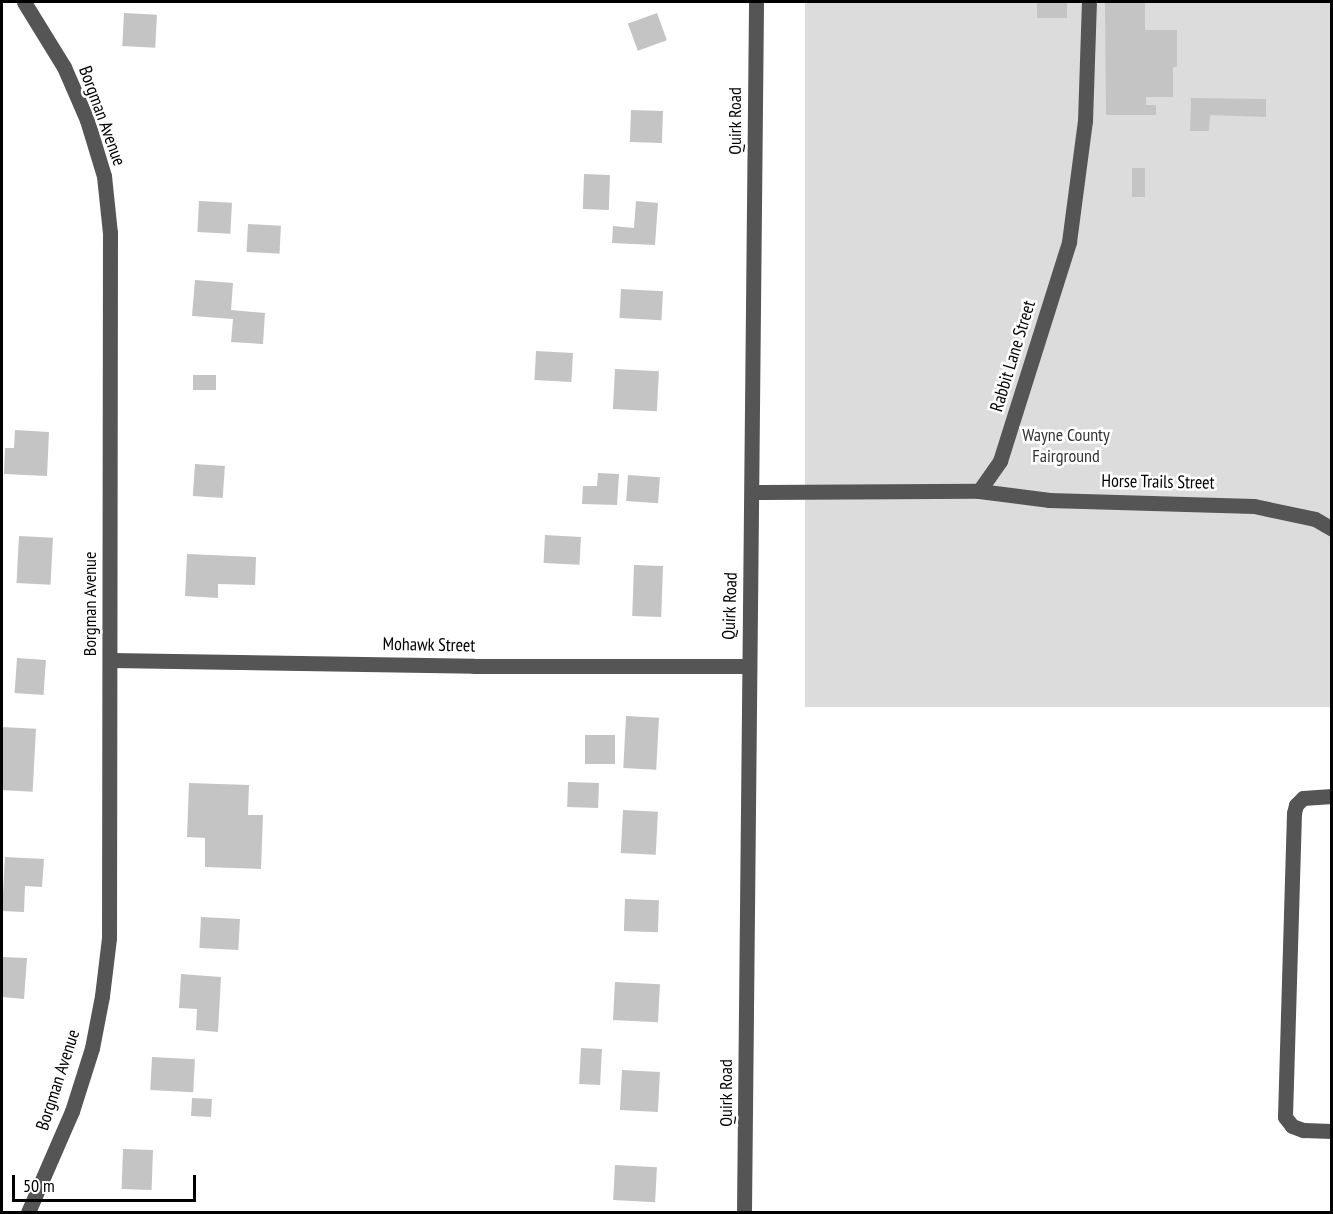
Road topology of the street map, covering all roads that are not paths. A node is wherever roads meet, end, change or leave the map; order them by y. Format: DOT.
graph roads {
  1 [pos="24,2"];
  2 [pos="756,2"];
  3 [pos="1089,2"];
  4 [pos="979,491"];
  5 [pos="753,492"];
  6 [pos="1332,529"];
  7 [pos="110,660"];
  8 [pos="748,666"];
  9 [pos="1332,796"];
  10 [pos="1332,1131"];
  11 [pos="28,1212"];
  12 [pos="744,1212"];
  1 -- 7 [label="street, Borgman Avenue"];
  2 -- 5 [label="street, Quirk Road"];
  3 -- 4 [label="street, Rabbit Lane Street"];
  4 -- 5 [label="street"];
  4 -- 6 [label="street, Horse Trails Street"];
  5 -- 8 [label="street, Quirk Road"];
  7 -- 8 [label="street, Mohawk Street"];
  7 -- 11 [label="street, Borgman Avenue"];
  8 -- 12 [label="street, Quirk Road"];
  9 -- 10 [label="street"];
}
